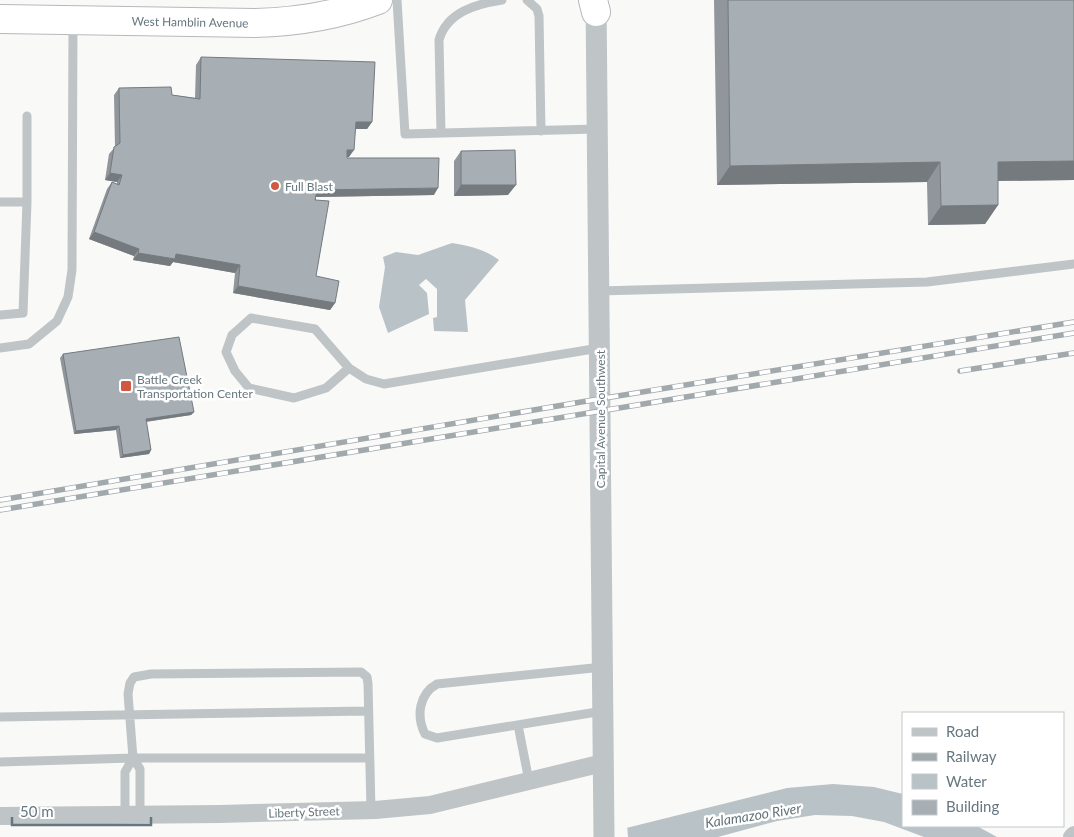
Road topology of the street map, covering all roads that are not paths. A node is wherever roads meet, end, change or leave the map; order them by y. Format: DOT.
graph roads {
  1 [pos="378,0"];
  2 [pos="396,0"];
  3 [pos="502,0"];
  4 [pos="527,0"];
  5 [pos="595,4"];
  6 [pos="0,20"];
  7 [pos="74,21"];
  8 [pos="27,116"];
  9 [pos="597,129"];
  10 [pos="540,131"];
  11 [pos="441,134"];
  12 [pos="0,202"];
  13 [pos="27,202"];
  14 [pos="1074,264"];
  15 [pos="599,291"];
  16 [pos="0,314"];
  17 [pos="0,348"];
  18 [pos="599,348"];
  19 [pos="349,368"];
  20 [pos="603,667"];
  21 [pos="368,711"];
  22 [pos="603,712"];
  23 [pos="129,715"];
  24 [pos="0,717"];
  25 [pos="518,725"];
  26 [pos="133,758"];
  27 [pos="370,758"];
  28 [pos="0,762"];
  29 [pos="603,763"];
  30 [pos="529,781"];
  31 [pos="371,810"];
  32 [pos="133,814"];
  33 [pos="0,816"];
  34 [pos="604,837"];
  1 -- 7 [label="highway, West Hamblin Avenue"];
  2 -- 11 [label="lane"];
  3 -- 11 [label="lane"];
  4 -- 10 [label="lane"];
  5 -- 9 [label="street, Capital Avenue Southwest"];
  6 -- 7 [label="highway, West Hamblin Avenue"];
  7 -- 17 [label="lane"];
  8 -- 13 [label="lane"];
  9 -- 10 [label="lane"];
  9 -- 15 [label="street, Capital Avenue Southwest"];
  10 -- 11 [label="lane"];
  12 -- 13 [label="lane"];
  13 -- 16 [label="lane"];
  14 -- 15 [label="lane"];
  15 -- 18 [label="street, Capital Avenue Southwest"];
  18 -- 19 [label="lane"];
  18 -- 20 [label="street, Capital Avenue Southwest"];
  19 -- 19 [label="lane"];
  20 -- 22 [label="street, Capital Avenue Southwest"];
  20 -- 25 [label="lane"];
  21 -- 23 [label="lane"];
  21 -- 23 [label="lane"];
  21 -- 27 [label="lane"];
  22 -- 25 [label="lane"];
  22 -- 29 [label="street, Capital Avenue Southwest"];
  23 -- 24 [label="lane"];
  23 -- 26 [label="lane"];
  25 -- 30 [label="lane"];
  26 -- 27 [label="lane"];
  26 -- 28 [label="lane"];
  26 -- 32 [label="lane"];
  26 -- 32 [label="lane"];
  27 -- 31 [label="lane"];
  29 -- 30 [label="street, Liberty Street"];
  29 -- 34 [label="street, Capital Avenue Southwest"];
  30 -- 31 [label="street, Liberty Street"];
  31 -- 32 [label="street, Liberty Street"];
  32 -- 33 [label="street, Liberty Street"];
}
